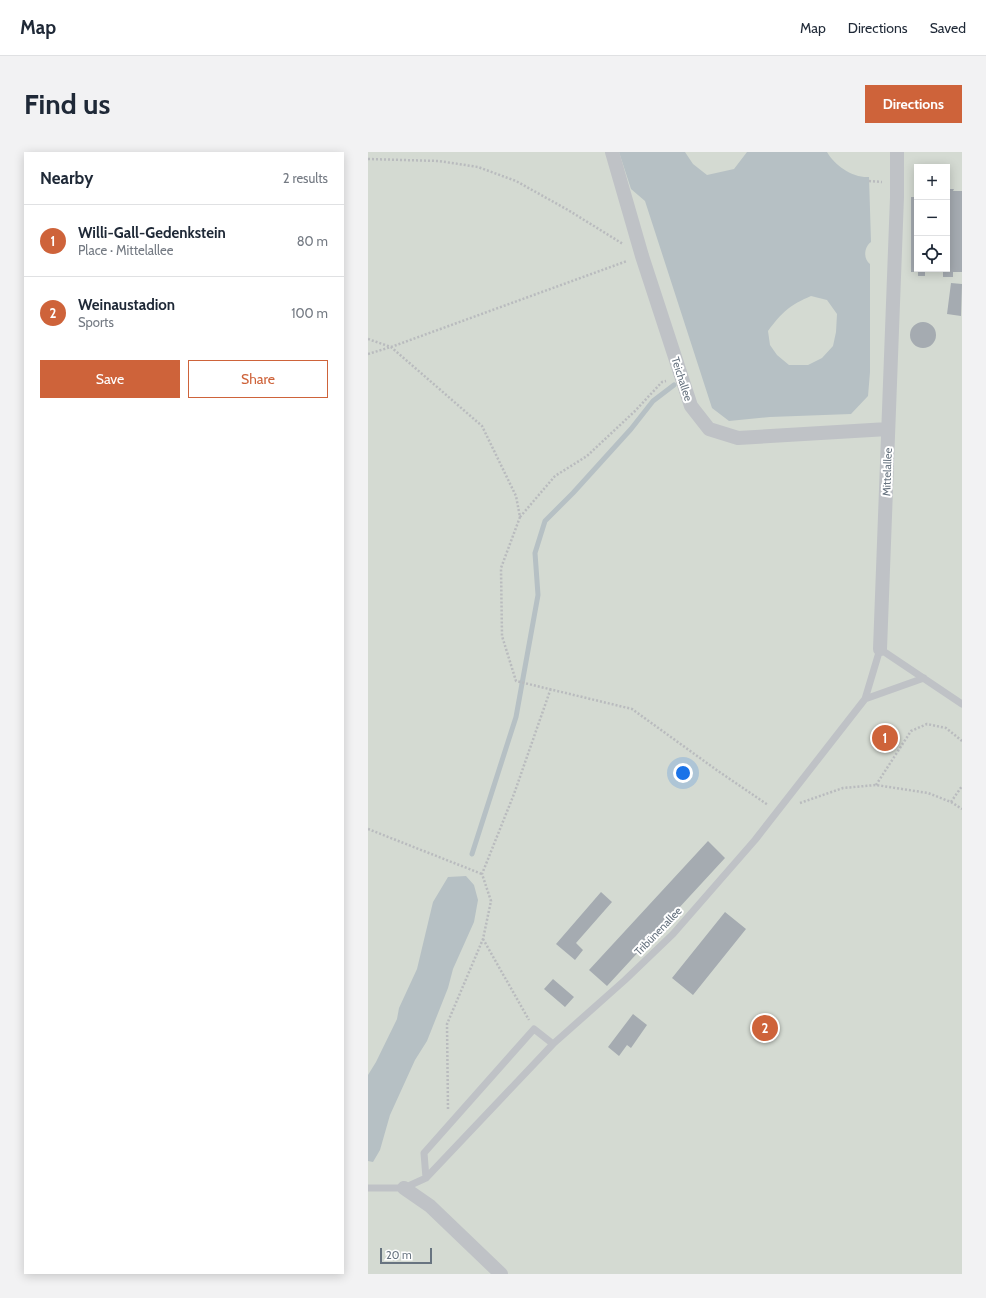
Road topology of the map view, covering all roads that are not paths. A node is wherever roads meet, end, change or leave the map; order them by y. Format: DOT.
graph roads {
  1 [pos="612,152"];
  2 [pos="897,152"];
  3 [pos="888,428"];
  4 [pos="880,649"];
  5 [pos="924,678"];
  6 [pos="865,700"];
  7 [pos="962,704"];
  8 [pos="553,1044"];
  9 [pos="426,1178"];
  10 [pos="368,1188"];
  11 [pos="404,1188"];
  12 [pos="501,1274"];
  1 -- 3 [label="street, Teichallee"];
  2 -- 3 [label="street, Mittelallee"];
  3 -- 4 [label="street, Mittelallee"];
  4 -- 5 [label="lane"];
  4 -- 6 [label="lane, Tribünenallee"];
  5 -- 6 [label="lane"];
  5 -- 7 [label="lane"];
  6 -- 8 [label="lane, Tribünenallee"];
  8 -- 9 [label="lane, Tribünenallee"];
  8 -- 9 [label="lane"];
  9 -- 11 [label="lane, Tribünenallee"];
  10 -- 11 [label="lane"];
  11 -- 12 [label="street"];
}
